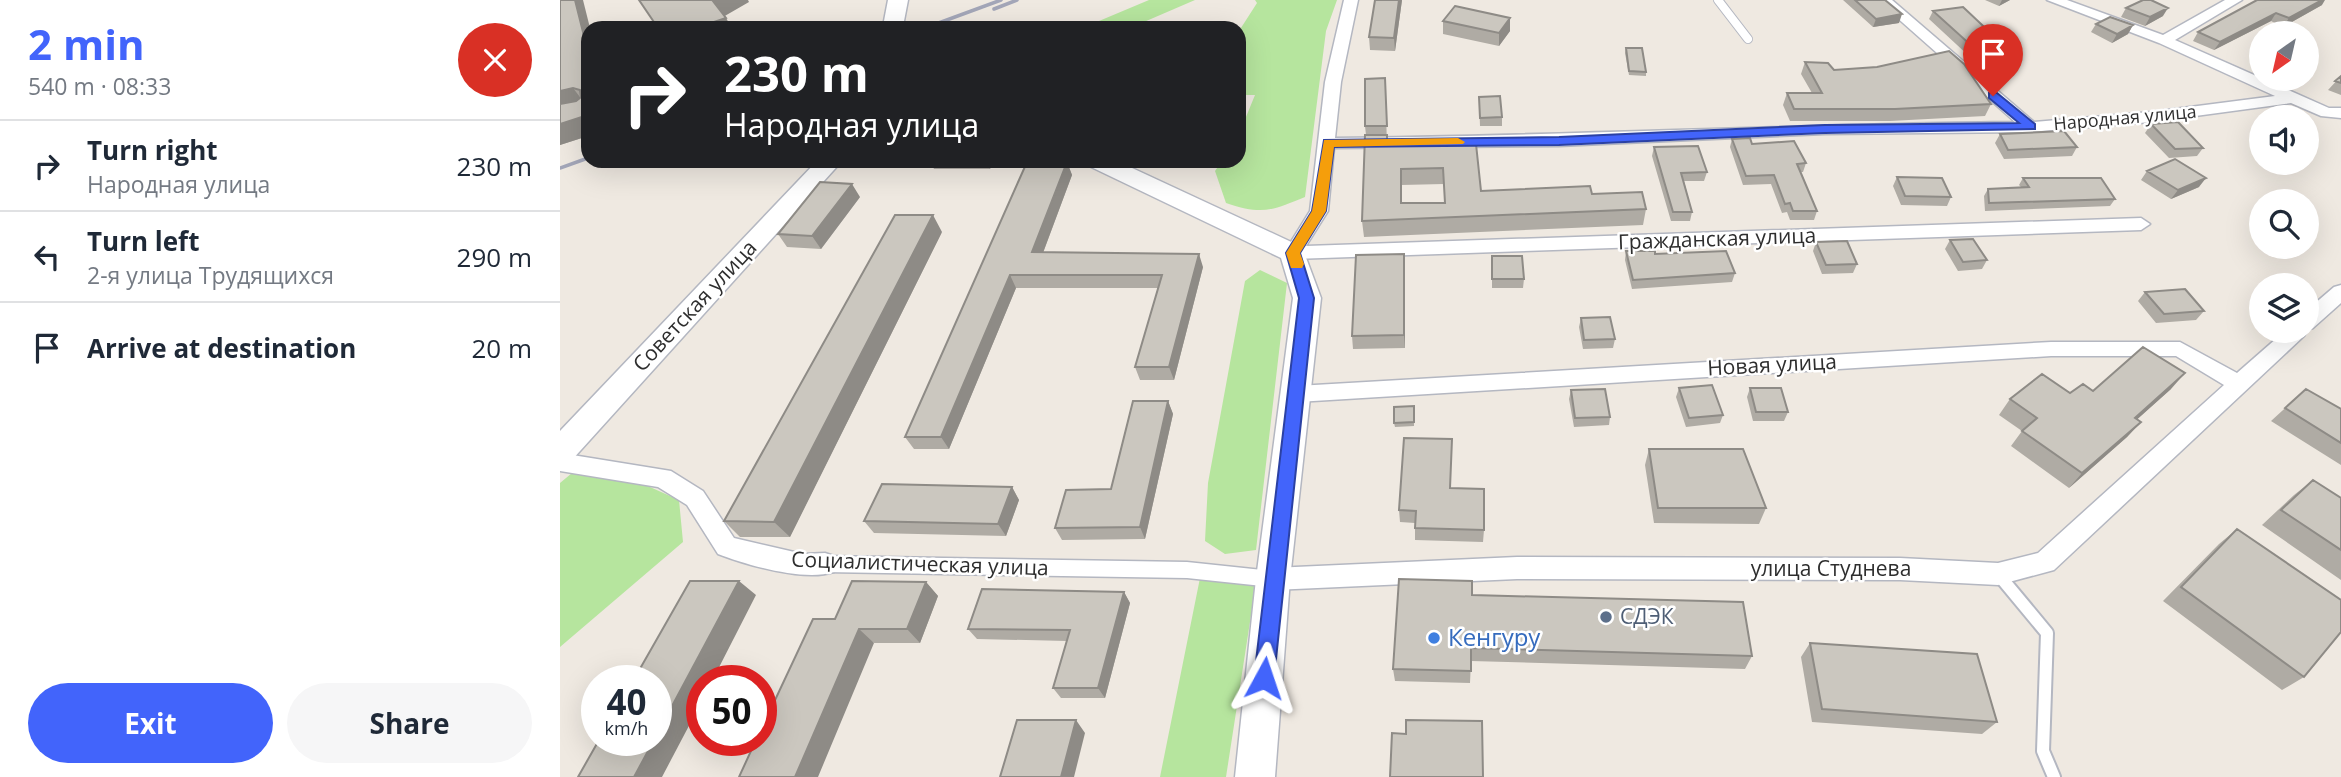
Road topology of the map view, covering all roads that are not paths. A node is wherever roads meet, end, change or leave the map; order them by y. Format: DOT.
graph roads {
  1 [pos="898,0"];
  2 [pos="1351,0"];
  3 [pos="1718,0"];
  4 [pos="1884,0"];
  5 [pos="2054,0"];
  6 [pos="2235,0"];
  7 [pos="894,21"];
  8 [pos="1748,38"];
  9 [pos="2164,40"];
  10 [pos="2292,98"];
  11 [pos="2334,113"];
  12 [pos="2030,127"];
  13 [pos="1328,143"];
  14 [pos="824,168"];
  15 [pos="1112,168"];
  16 [pos="2141,224"];
  17 [pos="1293,253"];
  18 [pos="2341,292"];
  19 [pos="2319,311"];
  20 [pos="2284,343"];
  21 [pos="2238,384"];
  22 [pos="1297,394"];
  23 [pos="560,452"];
  24 [pos="560,462"];
  25 [pos="825,564"];
  26 [pos="1998,574"];
  27 [pos="1273,579"];
  28 [pos="1255,777"];
  29 [pos="2054,777"];
  1 -- 7 [label="main road"];
  2 -- 13 [label="street"];
  3 -- 8 [label="lane"];
  4 -- 12 [label="street"];
  5 -- 9 [label="street"];
  6 -- 9 [label="street"];
  9 -- 10 [label="street"];
  10 -- 11 [label="street"];
  10 -- 12 [label="street, Народная улица"];
  12 -- 13 [label="street, Народная улица"];
  13 -- 17 [label="street"];
  14 -- 23 [label="main road, Советская улица"];
  15 -- 17 [label="main road"];
  16 -- 17 [label="street, Гражданская улица"];
  17 -- 22 [label="main road"];
  18 -- 19 [label="street"];
  20 -- 21 [label="street, улица Студнева"];
  21 -- 22 [label="street, Новая улица"];
  21 -- 26 [label="street, улица Студнева"];
  22 -- 27 [label="main road"];
  24 -- 25 [label="street, Социалистическая улица"];
  25 -- 27 [label="street, Социалистическая улица"];
  26 -- 27 [label="street, улица Студнева"];
  26 -- 29 [label="lane"];
  27 -- 28 [label="main road"];
}
